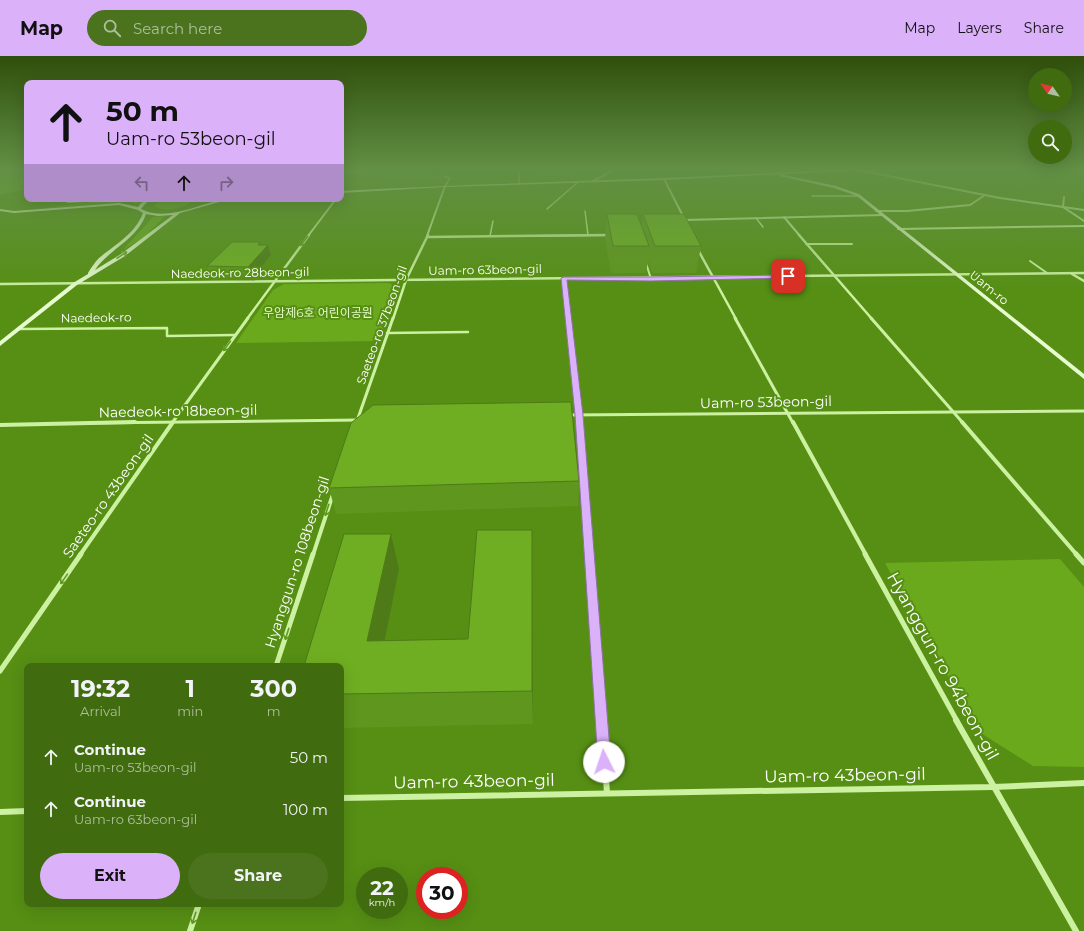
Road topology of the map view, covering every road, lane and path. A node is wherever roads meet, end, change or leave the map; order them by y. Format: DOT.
graph roads {
  1 [pos="0,211"];
  2 [pos="29,211"];
  3 [pos="183,211"];
  4 [pos="327,211"];
  5 [pos="436,211"];
  6 [pos="585,211"];
  7 [pos="680,211"];
  8 [pos="876,211"];
  9 [pos="909,211"];
  10 [pos="1069,211"];
  11 [pos="145,212"];
  12 [pos="179,212"];
  13 [pos="882,215"];
  14 [pos="784,217"];
  15 [pos="756,218"];
  16 [pos="684,220"];
  17 [pos="493,221"];
  18 [pos="1084,221"];
  19 [pos="1084,226"];
  20 [pos="687,227"];
  21 [pos="763,227"];
  22 [pos="898,229"];
  23 [pos="588,235"];
  24 [pos="615,235"];
  25 [pos="490,236"];
  26 [pos="427,237"];
  27 [pos="806,244"];
  28 [pos="852,244"];
  29 [pos="697,246"];
  30 [pos="644,257"];
  31 [pos="1030,261"];
  32 [pos="956,273"];
  33 [pos="1047,273"];
  34 [pos="1072,273"];
  35 [pos="1084,273"];
  36 [pos="88,275"];
  37 [pos="834,276"];
  38 [pos="564,278"];
  39 [pos="712,278"];
  40 [pos="651,279"];
  41 [pos="406,280"];
  42 [pos="274,281"];
  43 [pos="1084,281"];
  44 [pos="0,284"];
  45 [pos="75,284"];
  46 [pos="18,329"];
  47 [pos="468,332"];
  48 [pos="387,333"];
  49 [pos="235,335"];
  50 [pos="0,344"];
  51 [pos="1084,376"];
  52 [pos="1084,411"];
  53 [pos="954,412"];
  54 [pos="787,413"];
  55 [pos="579,415"];
  56 [pos="563,416"];
  57 [pos="357,420"];
  58 [pos="365,420"];
  59 [pos="173,421"];
  60 [pos="0,425"];
  61 [pos="354,428"];
  62 [pos="335,487"];
  63 [pos="1084,563"];
  64 [pos="277,663"];
  65 [pos="0,671"];
  66 [pos="1084,783"];
  67 [pos="993,787"];
  68 [pos="607,793"];
  69 [pos="344,798"];
  70 [pos="24,811"];
  71 [pos="0,812"];
  72 [pos="197,907"];
  73 [pos="190,931"];
  74 [pos="1076,931"];
  1 -- 2 [label="street"];
  3 -- 12 [label="street"];
  4 -- 42 [label="street, Saeteo-ro 43beon-gil, one-way"];
  5 -- 26 [label="street, Saeteo-ro 37beon-gil"];
  6 -- 23 [label="lane"];
  7 -- 16 [label="street"];
  8 -- 9 [label="street"];
  8 -- 13 [label="street, Uam-ro"];
  10 -- 18 [label="street"];
  11 -- 12 [label="street"];
  11 -- 36 [label="street"];
  36 -- 12 [label="street, one-way"];
  13 -- 14 [label="street"];
  13 -- 22 [label="street, Uam-ro"];
  14 -- 15 [label="street"];
  14 -- 27 [label="street"];
  15 -- 16 [label="street"];
  15 -- 21 [label="lane"];
  16 -- 20 [label="street"];
  17 -- 25 [label="lane"];
  19 -- 22 [label="street"];
  22 -- 32 [label="street, Uam-ro"];
  23 -- 24 [label="street"];
  23 -- 25 [label="street"];
  25 -- 26 [label="street"];
  26 -- 41 [label="street, Saeteo-ro 37beon-gil"];
  27 -- 28 [label="lane"];
  27 -- 37 [label="street"];
  29 -- 39 [label="street, Hyanggun-ro 94beon-gil"];
  30 -- 40 [label="lane"];
  31 -- 33 [label="lane"];
  32 -- 33 [label="street, Uam-ro 63beon-gil"];
  32 -- 37 [label="street, Uam-ro 63beon-gil"];
  32 -- 51 [label="street, Uam-ro"];
  33 -- 34 [label="street, Uam-ro 63beon-gil"];
  34 -- 35 [label="street, Uam-ro 63beon-gil"];
  34 -- 43 [label="street"];
  36 -- 45 [label="street, Naedeok-ro"];
  37 -- 39 [label="street, Uam-ro 63beon-gil"];
  37 -- 53 [label="street"];
  38 -- 40 [label="street, Uam-ro 63beon-gil"];
  38 -- 41 [label="street, Uam-ro 63beon-gil"];
  38 -- 55 [label="street"];
  39 -- 40 [label="street, Uam-ro 63beon-gil"];
  39 -- 54 [label="street, Hyanggun-ro 94beon-gil"];
  41 -- 42 [label="street, Naedeok-ro 28beon-gil"];
  41 -- 48 [label="street, Saeteo-ro 37beon-gil"];
  42 -- 45 [label="street, Naedeok-ro 28beon-gil"];
  42 -- 49 [label="street, Saeteo-ro 43beon-gil"];
  44 -- 45 [label="street, Naedeok-ro 28beon-gil"];
  45 -- 46 [label="street, Naedeok-ro"];
  46 -- 49 [label="lane, Naedeok-ro"];
  46 -- 50 [label="street, Naedeok-ro"];
  47 -- 48 [label="lane"];
  48 -- 57 [label="street, Saeteo-ro 37beon-gil"];
  49 -- 59 [label="street, Saeteo-ro 43beon-gil, one-way"];
  52 -- 53 [label="street, Uam-ro 53beon-gil"];
  53 -- 54 [label="street, Uam-ro 53beon-gil"];
  53 -- 63 [label="street"];
  54 -- 55 [label="street, Uam-ro 53beon-gil"];
  54 -- 67 [label="street, Hyanggun-ro 94beon-gil"];
  55 -- 56 [label="street, Uam-ro 53beon-gil"];
  55 -- 68 [label="street"];
  57 -- 58 [label="street"];
  57 -- 59 [label="street, Naedeok-ro 18beon-gil"];
  57 -- 61 [label="street"];
  59 -- 60 [label="street, Naedeok-ro 18beon-gil"];
  59 -- 65 [label="street, Saeteo-ro 43beon-gil, one-way"];
  62 -- 64 [label="street, Hyanggun-ro 108beon-gil, one-way"];
  66 -- 67 [label="street, Uam-ro 43beon-gil"];
  67 -- 68 [label="street, Uam-ro 43beon-gil"];
  67 -- 74 [label="street, Hyanggun-ro 94beon-gil"];
  68 -- 69 [label="street, Uam-ro 43beon-gil"];
  70 -- 71 [label="street"];
  72 -- 73 [label="street, one-way"];
}
